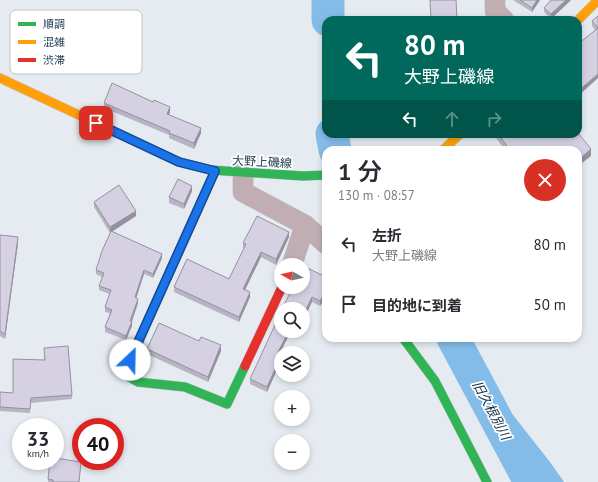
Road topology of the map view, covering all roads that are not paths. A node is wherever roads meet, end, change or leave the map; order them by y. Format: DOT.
graph roads {
  1 [pos="495,0"];
  2 [pos="598,0"];
  3 [pos="500,16"];
  4 [pos="582,16"];
  5 [pos="0,78"];
  6 [pos="456,138"];
  7 [pos="447,146"];
  8 [pos="215,171"];
  9 [pos="244,173"];
  10 [pos="322,175"];
  11 [pos="305,225"];
  12 [pos="322,240"];
  13 [pos="294,258"];
  14 [pos="279,294"];
  15 [pos="406,342"];
  16 [pos="487,482"];
  1 -- 3 [label="street"];
  2 -- 4 [label="street"];
  5 -- 8 [label="street, 大野上磯線"];
  6 -- 7 [label="street"];
  8 -- 9 [label="street, 大野上磯線"];
  8 -- 14 [label="street"];
  9 -- 10 [label="street, 大野上磯線"];
  9 -- 11 [label="street"];
  11 -- 12 [label="street"];
  11 -- 13 [label="street"];
  15 -- 16 [label="street"];
}
